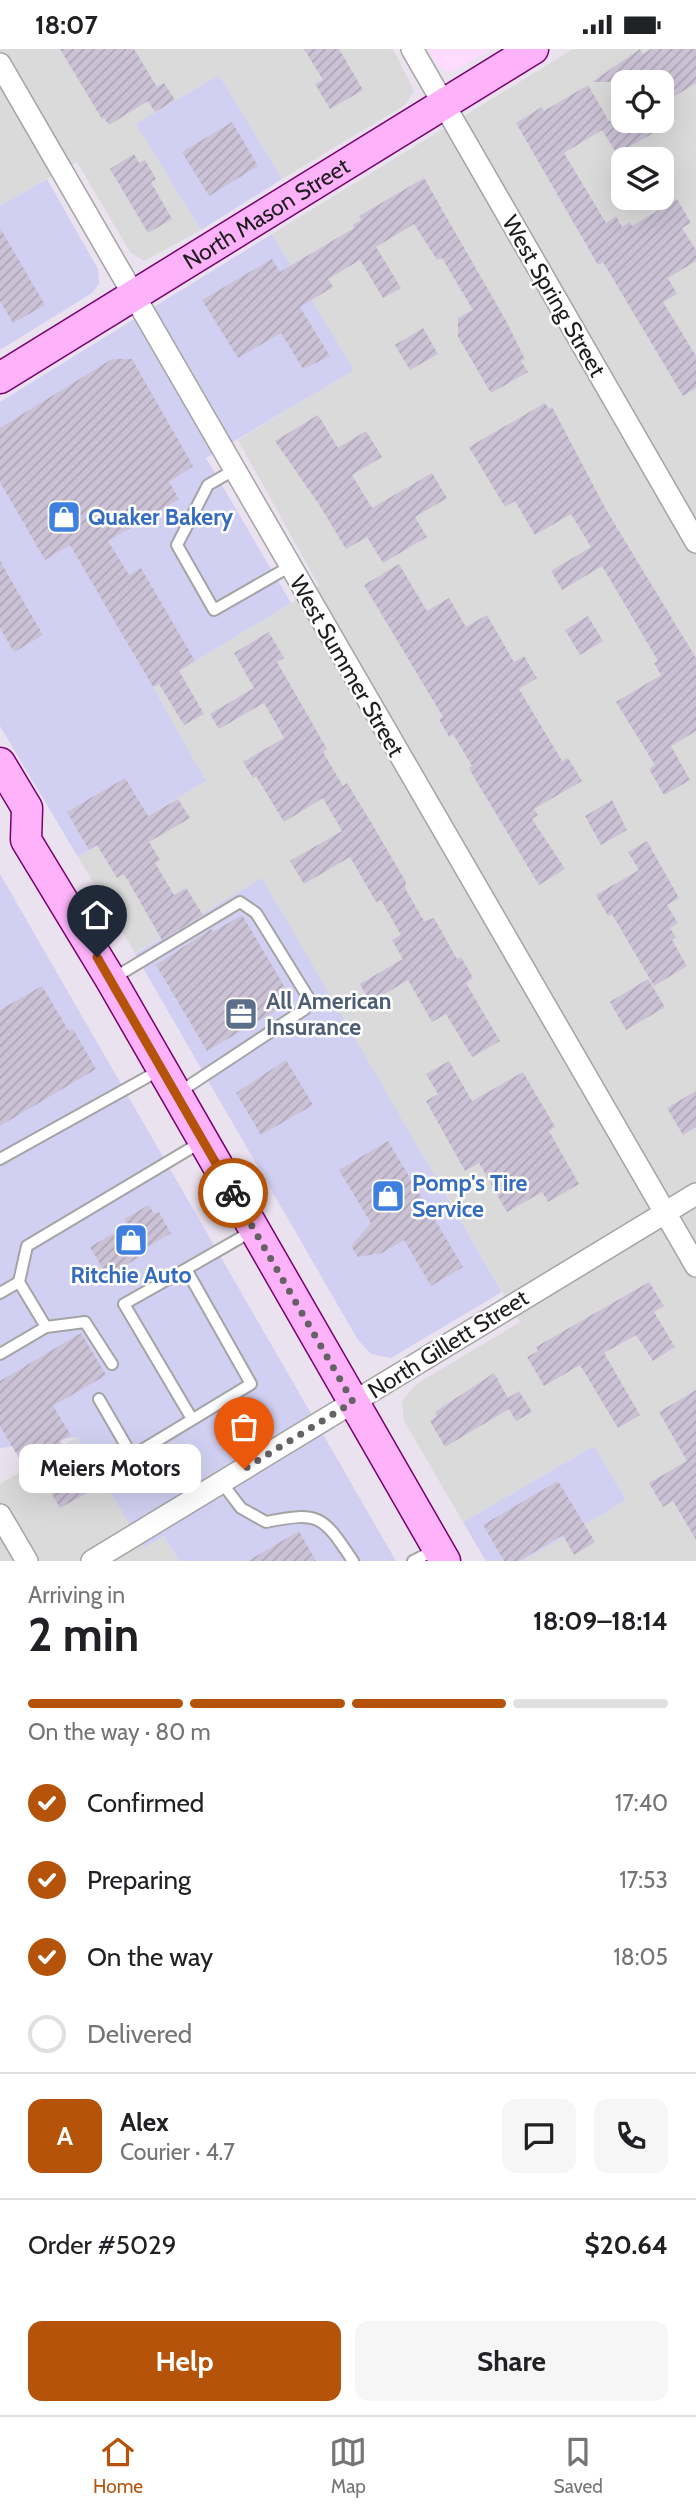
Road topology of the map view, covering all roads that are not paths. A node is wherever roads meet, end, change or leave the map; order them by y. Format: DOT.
graph roads {
  1 [pos="412,49"];
  2 [pos="533,49"];
  3 [pos="0,64"];
  4 [pos="443,105"];
  5 [pos="134,295"];
  6 [pos="0,378"];
  7 [pos="234,470"];
  8 [pos="696,542"];
  9 [pos="289,567"];
  10 [pos="0,763"];
  11 [pos="13,834"];
  12 [pos="111,980"];
  13 [pos="169,1082"];
  14 [pos="204,1141"];
  15 [pos="0,1159"];
  16 [pos="696,1194"];
  17 [pos="664,1212"];
  18 [pos="254,1230"];
  19 [pos="696,1266"];
  20 [pos="186,1269"];
  21 [pos="19,1282"];
  22 [pos="0,1293"];
  23 [pos="46,1327"];
  24 [pos="0,1355"];
  25 [pos="112,1364"];
  26 [pos="99,1399"];
  27 [pos="353,1402"];
  28 [pos="192,1419"];
  29 [pos="222,1483"];
  30 [pos="0,1515"];
  31 [pos="432,1557"];
  32 [pos="27,1561"];
  33 [pos="92,1561"];
  34 [pos="354,1561"];
  1 -- 4 [label="street, West Spring Street"];
  2 -- 4 [label="main road, North Mason Street"];
  3 -- 5 [label="street, West Summer Street"];
  4 -- 5 [label="main road, North Mason Street"];
  4 -- 8 [label="street, West Spring Street"];
  5 -- 6 [label="main road, North Mason Street"];
  5 -- 7 [label="street, West Summer Street"];
  7 -- 9 [label="street, West Summer Street"];
  7 -- 9 [label="lane"];
  9 -- 17 [label="street, West Summer Street"];
  10 -- 11 [label="main road"];
  11 -- 12 [label="main road"];
  12 -- 13 [label="main road"];
  12 -- 13 [label="lane"];
  13 -- 14 [label="main road"];
  13 -- 15 [label="lane"];
  14 -- 18 [label="main road"];
  14 -- 21 [label="lane"];
  16 -- 17 [label="street, North Gillett Street"];
  17 -- 19 [label="street, West Summer Street"];
  17 -- 27 [label="street, North Gillett Street"];
  18 -- 20 [label="lane"];
  18 -- 27 [label="main road"];
  20 -- 28 [label="lane"];
  20 -- 28 [label="lane"];
  21 -- 22 [label="lane"];
  21 -- 23 [label="lane"];
  23 -- 24 [label="lane"];
  23 -- 25 [label="lane"];
  26 -- 28 [label="lane"];
  27 -- 29 [label="street, North Gillett Street"];
  27 -- 31 [label="main road"];
  29 -- 33 [label="street, North Gillett Street"];
  29 -- 34 [label="lane"];
  30 -- 32 [label="street"];
}
